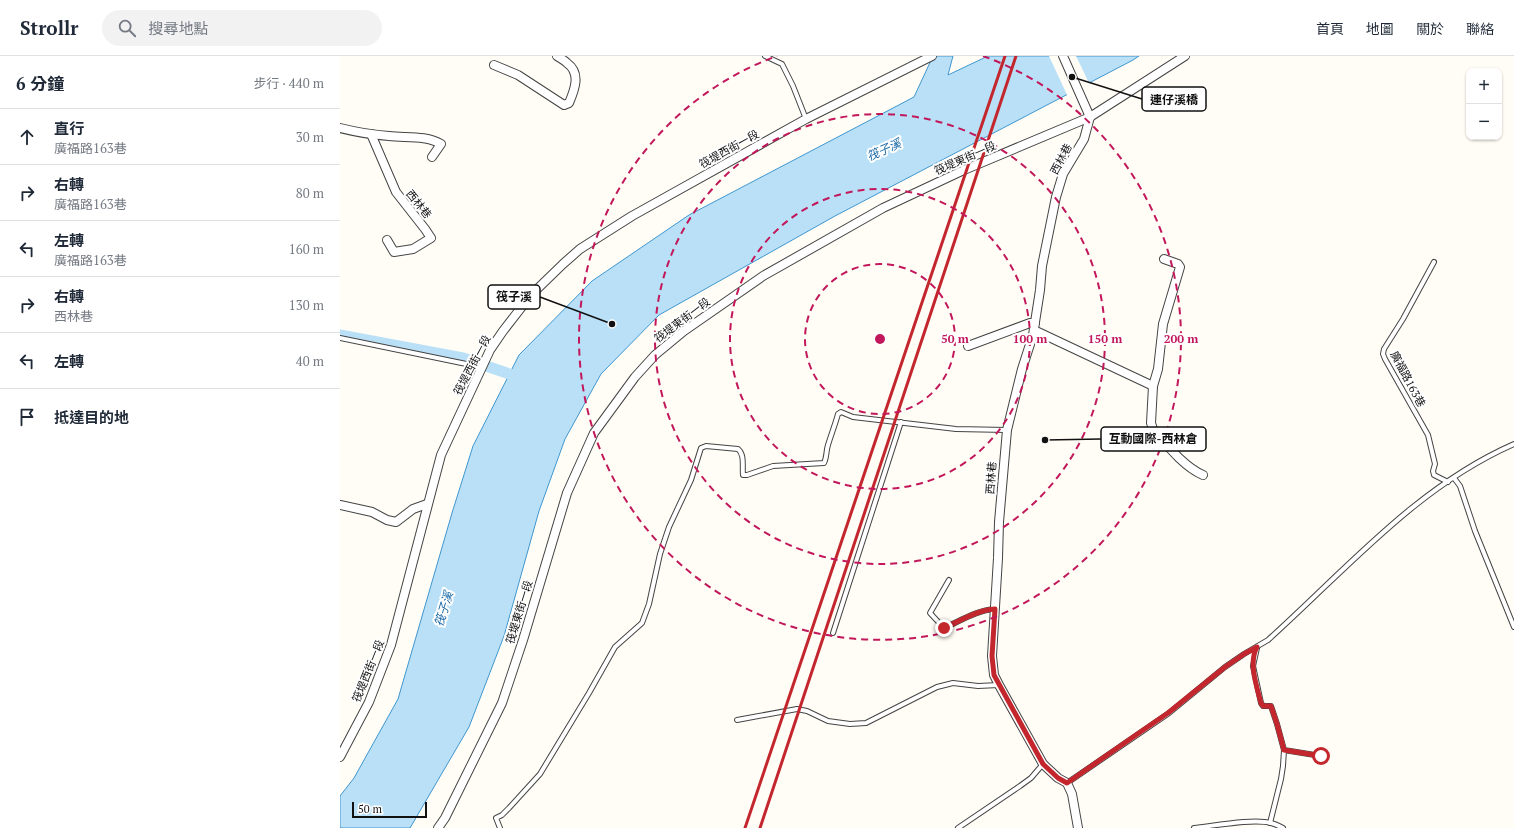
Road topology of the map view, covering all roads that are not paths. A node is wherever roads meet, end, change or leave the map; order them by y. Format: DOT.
graph roads {
  1 [pos="557,56"];
  2 [pos="765,56"];
  3 [pos="932,56"];
  4 [pos="1063,56"];
  5 [pos="1185,56"];
  6 [pos="494,65"];
  7 [pos="1090,117"];
  8 [pos="806,119"];
  9 [pos="340,128"];
  10 [pos="370,134"];
  11 [pos="432,157"];
  12 [pos="387,240"];
  13 [pos="1164,259"];
  14 [pos="1434,262"];
  15 [pos="1035,326"];
  16 [pos="340,338"];
  17 [pos="968,346"];
  18 [pos="481,367"];
  19 [pos="1153,386"];
  20 [pos="901,422"];
  21 [pos="1007,430"];
  22 [pos="1514,444"];
  23 [pos="1203,475"];
  24 [pos="1454,478"];
  25 [pos="1448,482"];
  26 [pos="428,504"];
  27 [pos="340,505"];
  28 [pos="949,580"];
  29 [pos="995,609"];
  30 [pos="1514,627"];
  31 [pos="833,633"];
  32 [pos="1257,647"];
  33 [pos="999,685"];
  34 [pos="737,720"];
  35 [pos="1284,750"];
  36 [pos="1321,756"];
  37 [pos="340,757"];
  38 [pos="1043,764"];
  39 [pos="1067,783"];
  40 [pos="1270,823"];
  41 [pos="438,828"];
  42 [pos="500,828"];
  43 [pos="958,828"];
  44 [pos="1078,828"];
  45 [pos="1194,828"];
  46 [pos="1283,828"];
  1 -- 6 [label="street"];
  2 -- 8 [label="lane"];
  3 -- 8 [label="street, 筏堤西街一段"];
  4 -- 7 [label="street"];
  5 -- 7 [label="street, 筏堤東街一段"];
  7 -- 15 [label="street, 西林巷"];
  7 -- 41 [label="street, 筏堤東街一段"];
  8 -- 18 [label="street, 筏堤西街一段"];
  9 -- 10 [label="street"];
  10 -- 11 [label="street"];
  10 -- 12 [label="street, 西林巷"];
  13 -- 19 [label="street"];
  14 -- 25 [label="lane, 廣福路163巷"];
  15 -- 17 [label="street"];
  15 -- 19 [label="street"];
  15 -- 21 [label="street, 西林巷"];
  16 -- 18 [label="lane"];
  18 -- 26 [label="street, 筏堤西街一段"];
  19 -- 23 [label="street"];
  20 -- 21 [label="lane"];
  20 -- 31 [label="lane"];
  20 -- 42 [label="lane"];
  21 -- 29 [label="street, 西林巷"];
  22 -- 24 [label="lane"];
  24 -- 25 [label="lane"];
  24 -- 30 [label="lane"];
  25 -- 32 [label="lane"];
  26 -- 27 [label="street"];
  26 -- 37 [label="street, 筏堤西街一段"];
  28 -- 29 [label="lane"];
  29 -- 33 [label="street, 西林巷"];
  32 -- 35 [label="lane"];
  32 -- 39 [label="lane"];
  33 -- 34 [label="lane"];
  33 -- 38 [label="street, 西林巷"];
  35 -- 36 [label="lane"];
  35 -- 40 [label="lane"];
  38 -- 39 [label="street, 西林巷"];
  38 -- 43 [label="lane"];
  39 -- 44 [label="street"];
  40 -- 45 [label="lane"];
  40 -- 46 [label="lane"];
}
